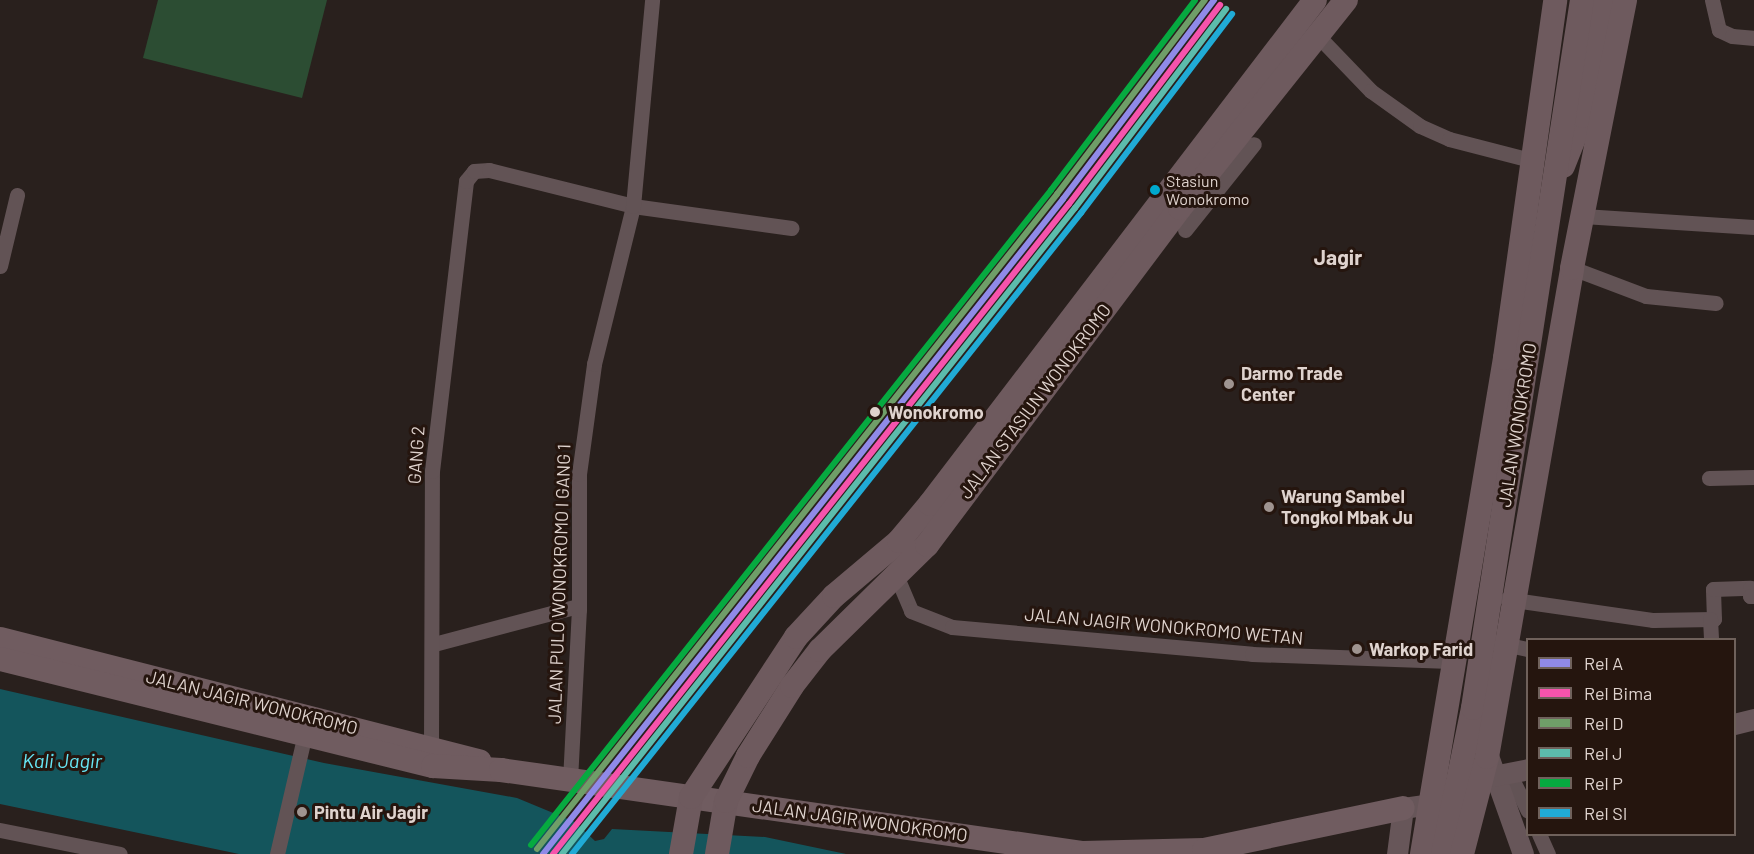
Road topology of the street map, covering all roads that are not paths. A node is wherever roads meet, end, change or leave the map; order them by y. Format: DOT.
graph roads {
  1 [pos="652,0"];
  2 [pos="1316,0"];
  3 [pos="1346,0"];
  4 [pos="1555,0"];
  5 [pos="1582,0"];
  6 [pos="1604,0"];
  7 [pos="1625,0"];
  8 [pos="1712,0"];
  9 [pos="1318,36"];
  10 [pos="1754,38"];
  11 [pos="1571,53"];
  12 [pos="1254,144"];
  13 [pos="1536,152"];
  14 [pos="1233,156"];
  15 [pos="1556,178"];
  16 [pos="17,195"];
  17 [pos="1202,195"];
  18 [pos="633,206"];
  19 [pos="1583,216"];
  20 [pos="1754,227"];
  21 [pos="791,228"];
  22 [pos="1185,230"];
  23 [pos="0,266"];
  24 [pos="1572,268"];
  25 [pos="1716,303"];
  26 [pos="1754,477"];
  27 [pos="1709,478"];
  28 [pos="896,575"];
  29 [pos="1754,596"];
  30 [pos="1490,597"];
  31 [pos="578,606"];
  32 [pos="1710,619"];
  33 [pos="1711,638"];
  34 [pos="0,639"];
  35 [pos="1484,640"];
  36 [pos="434,644"];
  37 [pos="1526,649"];
  38 [pos="0,659"];
  39 [pos="1457,661"];
  40 [pos="185,695"];
  41 [pos="1473,708"];
  42 [pos="1754,719"];
  43 [pos="1736,724"];
  44 [pos="302,745"];
  45 [pos="431,746"];
  46 [pos="1504,769"];
  47 [pos="501,770"];
  48 [pos="570,780"];
  49 [pos="691,797"];
  50 [pos="726,801"];
  51 [pos="1403,808"];
  52 [pos="1441,809"];
  53 [pos="1526,809"];
  54 [pos="0,830"];
  55 [pos="1540,836"];
  56 [pos="719,843"];
  57 [pos="1029,850"];
  58 [pos="120,854"];
  59 [pos="277,854"];
  60 [pos="681,854"];
  61 [pos="1397,854"];
  62 [pos="1422,854"];
  63 [pos="1443,854"];
  64 [pos="1458,854"];
  65 [pos="1462,854"];
  66 [pos="1522,854"];
  67 [pos="1548,854"];
  1 -- 18 [label="street, JALAN PULO WONOKROMO I GANG 1"];
  2 -- 49 [label="highway, JALAN STASIUN WONOKROMO"];
  3 -- 9 [label="highway, JALAN STASIUN WONOKROMO"];
  4 -- 13 [label="highway, JALAN WONOKROMO"];
  5 -- 11 [label="highway"];
  6 -- 15 [label="highway, JALAN WONOKROMO"];
  7 -- 19 [label="highway, JALAN WONOKROMO"];
  8 -- 10 [label="street"];
  9 -- 13 [label="street"];
  9 -- 14 [label="highway, JALAN STASIUN WONOKROMO"];
  11 -- 13 [label="highway"];
  11 -- 15 [label="highway"];
  12 -- 14 [label="street"];
  13 -- 39 [label="highway, JALAN WONOKROMO"];
  14 -- 17 [label="highway, JALAN STASIUN WONOKROMO"];
  15 -- 30 [label="highway, JALAN WONOKROMO"];
  16 -- 23 [label="street"];
  17 -- 22 [label="street"];
  17 -- 28 [label="highway, JALAN STASIUN WONOKROMO"];
  18 -- 21 [label="street"];
  18 -- 31 [label="street, JALAN PULO WONOKROMO I GANG 1"];
  18 -- 36 [label="street, GANG 2"];
  19 -- 20 [label="street"];
  19 -- 24 [label="highway, JALAN WONOKROMO"];
  24 -- 25 [label="street"];
  24 -- 46 [label="highway, JALAN WONOKROMO"];
  26 -- 27 [label="street"];
  28 -- 39 [label="street, JALAN JAGIR WONOKROMO WETAN"];
  28 -- 50 [label="highway, JALAN STASIUN WONOKROMO"];
  29 -- 32 [label="street"];
  30 -- 32 [label="street"];
  30 -- 35 [label="highway, JALAN WONOKROMO"];
  31 -- 36 [label="street"];
  31 -- 48 [label="street, JALAN PULO WONOKROMO I GANG 1"];
  32 -- 33 [label="street"];
  34 -- 40 [label="main road, JALAN JAGIR WONOKROMO"];
  35 -- 37 [label="street"];
  35 -- 41 [label="highway, JALAN WONOKROMO"];
  36 -- 45 [label="street, GANG 2"];
  38 -- 40 [label="main road, JALAN JAGIR WONOKROMO"];
  39 -- 52 [label="highway, JALAN WONOKROMO"];
  40 -- 44 [label="main road, JALAN JAGIR WONOKROMO"];
  40 -- 45 [label="main road, JALAN JAGIR WONOKROMO"];
  41 -- 46 [label="main road"];
  41 -- 52 [label="highway, JALAN WONOKROMO"];
  42 -- 43 [label="main road"];
  44 -- 47 [label="main road, JALAN JAGIR WONOKROMO"];
  44 -- 59 [label="street"];
  45 -- 47 [label="main road, JALAN JAGIR WONOKROMO"];
  46 -- 53 [label="street"];
  46 -- 65 [label="highway, JALAN WONOKROMO"];
  46 -- 66 [label="main road"];
  47 -- 48 [label="main road, JALAN JAGIR WONOKROMO"];
  48 -- 49 [label="main road, JALAN JAGIR WONOKROMO"];
  49 -- 50 [label="main road, JALAN JAGIR WONOKROMO"];
  49 -- 60 [label="highway, JALAN STASIUN WONOKROMO"];
  50 -- 56 [label="highway, JALAN STASIUN WONOKROMO"];
  50 -- 57 [label="main road, JALAN JAGIR WONOKROMO"];
  51 -- 52 [label="main road, JALAN JAGIR WONOKROMO"];
  51 -- 57 [label="main road, JALAN JAGIR WONOKROMO"];
  51 -- 61 [label="main road"];
  52 -- 62 [label="highway, JALAN WONOKROMO"];
  52 -- 63 [label="highway, JALAN WONOKROMO"];
  52 -- 64 [label="highway"];
  54 -- 58 [label="street"];
  55 -- 67 [label="street"];
}
